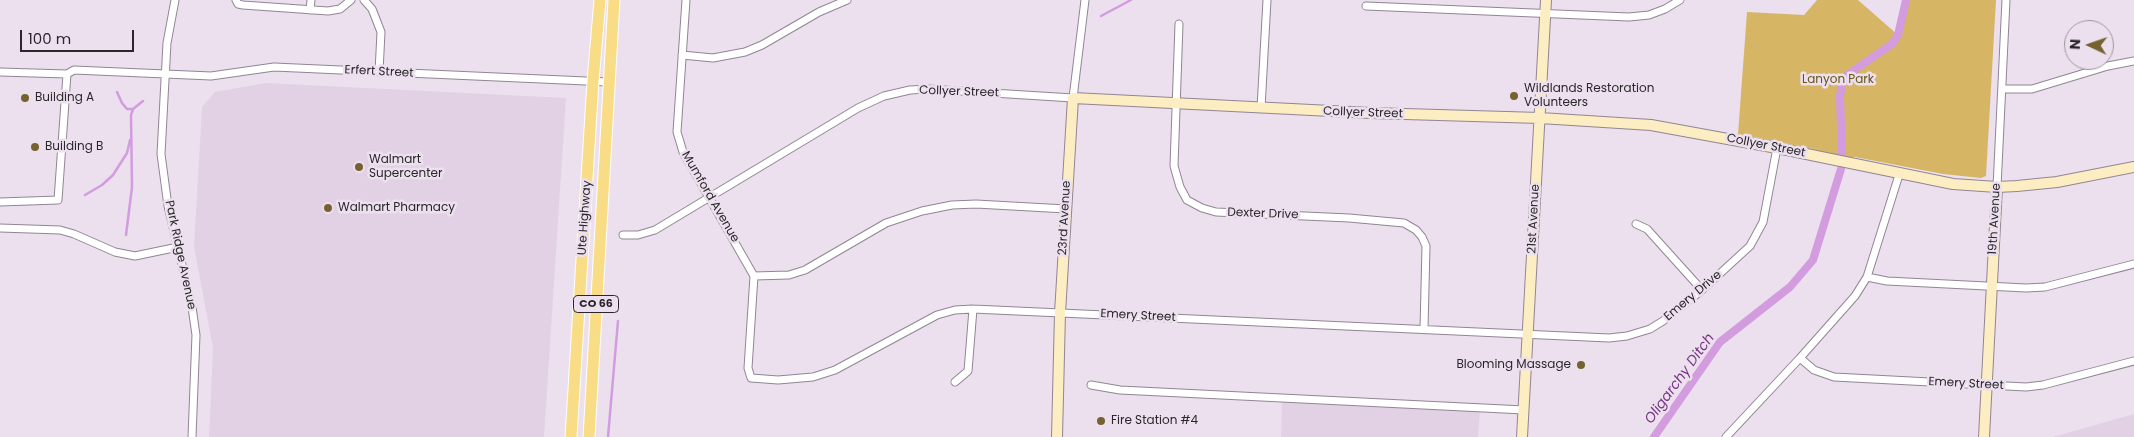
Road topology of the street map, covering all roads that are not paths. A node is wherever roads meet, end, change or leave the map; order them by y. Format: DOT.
graph roads {
  1 [pos="175,0"];
  2 [pos="236,0"];
  3 [pos="311,0"];
  4 [pos="351,0"];
  5 [pos="364,0"];
  6 [pos="600,0"];
  7 [pos="614,0"];
  8 [pos="686,0"];
  9 [pos="847,0"];
  10 [pos="1085,0"];
  11 [pos="1267,0"];
  12 [pos="1546,0"];
  13 [pos="1680,0"];
  14 [pos="2006,0"];
  15 [pos="257,3"];
  16 [pos="1366,6"];
  17 [pos="310,10"];
  18 [pos="1546,15"];
  19 [pos="1179,24"];
  20 [pos="682,56"];
  21 [pos="2134,61"];
  22 [pos="0,72"];
  23 [pos="379,72"];
  24 [pos="166,73"];
  25 [pos="67,74"];
  26 [pos="593,81"];
  27 [pos="608,82"];
  28 [pos="2002,89"];
  29 [pos="1073,98"];
  30 [pos="1176,104"];
  31 [pos="1261,108"];
  32 [pos="1540,118"];
  33 [pos="1777,148"];
  34 [pos="2134,167"];
  35 [pos="1899,174"];
  36 [pos="1997,187"];
  37 [pos="710,197"];
  38 [pos="0,202"];
  39 [pos="1066,209"];
  40 [pos="1636,224"];
  41 [pos="0,228"];
  42 [pos="622,235"];
  43 [pos="178,247"];
  44 [pos="2134,264"];
  45 [pos="754,276"];
  46 [pos="1867,277"];
  47 [pos="1992,286"];
  48 [pos="1702,290"];
  49 [pos="973,309"];
  50 [pos="1060,313"];
  51 [pos="1424,329"];
  52 [pos="1528,334"];
  53 [pos="1800,358"];
  54 [pos="2134,361"];
  55 [pos="955,382"];
  56 [pos="1091,385"];
  57 [pos="1987,386"];
  58 [pos="1524,410"];
  59 [pos="192,437"];
  60 [pos="571,437"];
  61 [pos="589,437"];
  62 [pos="1057,437"];
  63 [pos="1522,437"];
  64 [pos="1726,437"];
  65 [pos="1984,437"];
  1 -- 24 [label="street, Park Ridge Avenue"];
  2 -- 15 [label="street"];
  3 -- 17 [label="street"];
  4 -- 17 [label="street"];
  5 -- 23 [label="street"];
  6 -- 26 [label="main road, Ute Highway / CO 66"];
  7 -- 27 [label="main road, Ute Highway / CO 66"];
  8 -- 20 [label="street, Mumford Avenue"];
  9 -- 20 [label="street"];
  10 -- 29 [label="street, 23rd Avenue"];
  11 -- 31 [label="street"];
  12 -- 18 [label="street, 21st Avenue"];
  13 -- 18 [label="street"];
  14 -- 28 [label="street, 19th Avenue"];
  15 -- 17 [label="street"];
  16 -- 18 [label="street"];
  18 -- 32 [label="street, 21st Avenue"];
  19 -- 30 [label="street, Dexter Drive"];
  20 -- 37 [label="street, Mumford Avenue"];
  21 -- 28 [label="street"];
  22 -- 25 [label="street, Erfert Street"];
  23 -- 24 [label="street, Erfert Street"];
  23 -- 26 [label="street, Erfert Street"];
  24 -- 25 [label="street, Erfert Street"];
  24 -- 43 [label="street, Park Ridge Avenue"];
  25 -- 38 [label="street"];
  26 -- 27 [label="street"];
  26 -- 60 [label="main road, Ute Highway / CO 66"];
  27 -- 61 [label="main road, Ute Highway / CO 66"];
  28 -- 36 [label="street, 19th Avenue"];
  29 -- 30 [label="street, Collyer Street"];
  29 -- 37 [label="street, Collyer Street"];
  29 -- 39 [label="street, 23rd Avenue"];
  30 -- 31 [label="street, Collyer Street"];
  30 -- 51 [label="street, Dexter Drive"];
  31 -- 32 [label="street, Collyer Street"];
  32 -- 33 [label="street, Collyer Street"];
  32 -- 52 [label="street, 21st Avenue"];
  33 -- 35 [label="street, Collyer Street"];
  33 -- 48 [label="street, Emery Drive"];
  34 -- 36 [label="street, Collyer Street"];
  35 -- 36 [label="street, Collyer Street"];
  35 -- 46 [label="street"];
  36 -- 47 [label="street, 19th Avenue"];
  37 -- 42 [label="street, Collyer Street"];
  37 -- 45 [label="street, Mumford Avenue"];
  39 -- 45 [label="street"];
  39 -- 50 [label="street, 23rd Avenue"];
  40 -- 48 [label="street"];
  41 -- 43 [label="street"];
  43 -- 59 [label="street, Park Ridge Avenue"];
  44 -- 47 [label="street"];
  45 -- 49 [label="street, Emery Street"];
  46 -- 47 [label="street"];
  46 -- 53 [label="street"];
  47 -- 57 [label="street, 19th Avenue"];
  48 -- 52 [label="street, Emery Drive"];
  49 -- 50 [label="street, Emery Street"];
  49 -- 55 [label="street"];
  50 -- 51 [label="street, Emery Street"];
  50 -- 62 [label="street, 23rd Avenue"];
  51 -- 52 [label="street, Emery Street"];
  52 -- 58 [label="street, 21st Avenue"];
  53 -- 57 [label="street, Emery Street"];
  53 -- 64 [label="street"];
  54 -- 57 [label="street, Emery Street"];
  56 -- 58 [label="street"];
  57 -- 65 [label="street, 19th Avenue"];
  58 -- 63 [label="street, 21st Avenue"];
}
